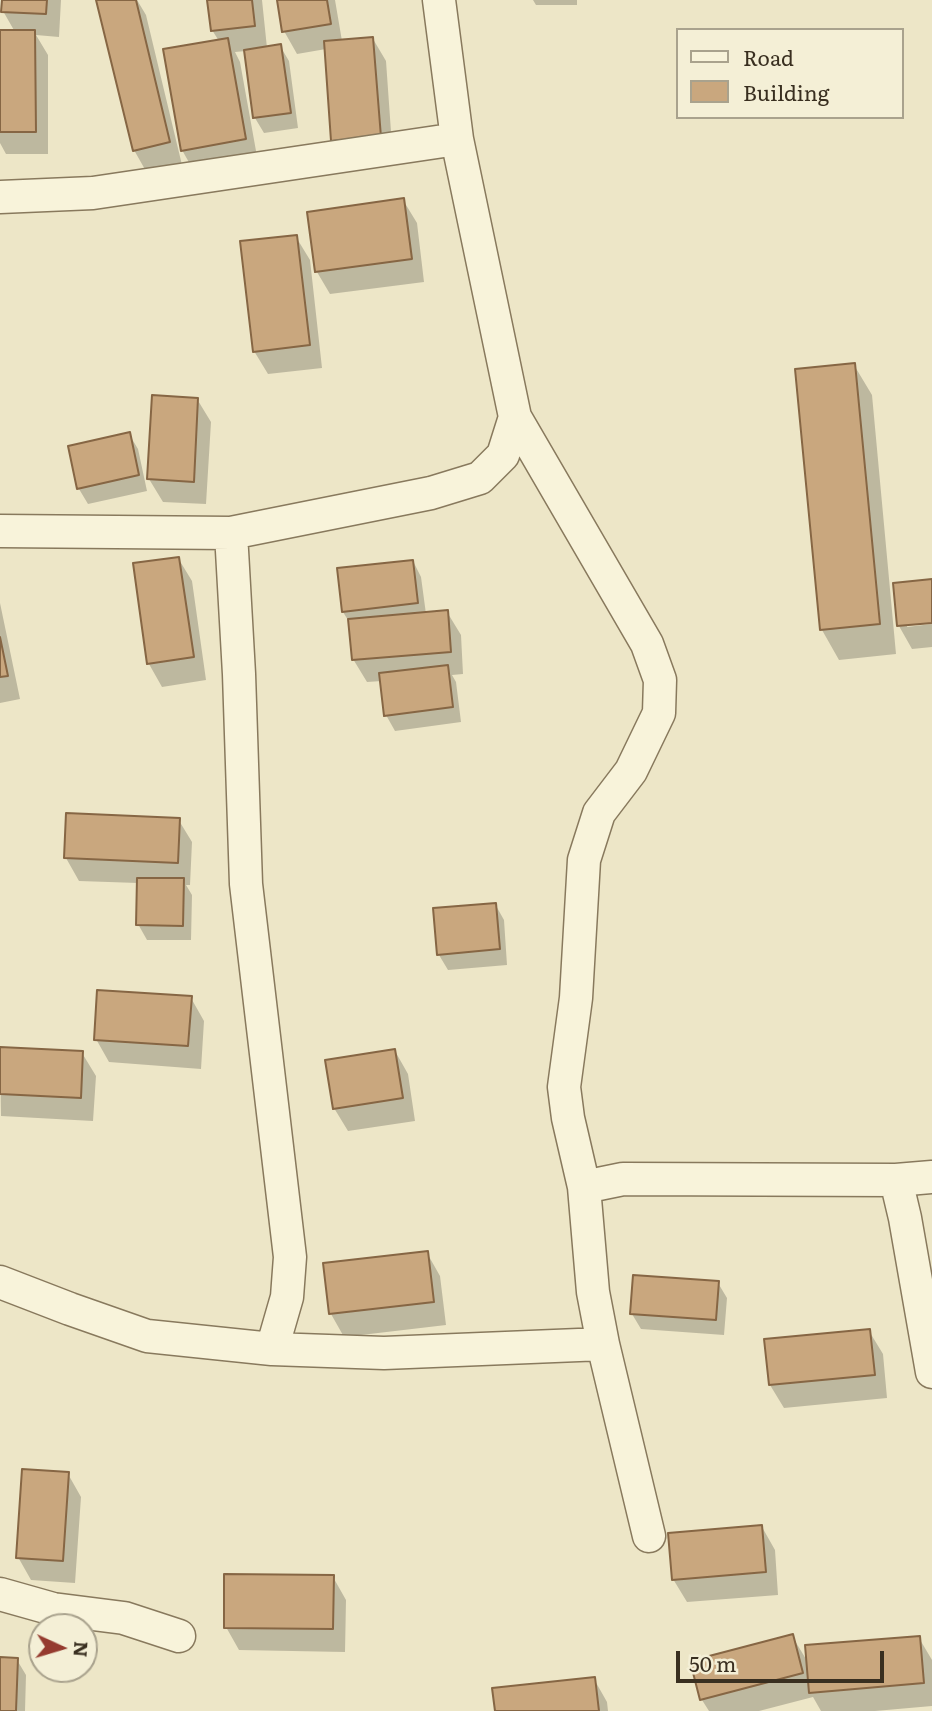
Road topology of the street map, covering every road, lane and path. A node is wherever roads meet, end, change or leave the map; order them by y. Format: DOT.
graph roads {
  1 [pos="439,0"];
  2 [pos="457,139"];
  3 [pos="0,197"];
  4 [pos="515,417"];
  5 [pos="0,531"];
  6 [pos="231,533"];
  7 [pos="932,1177"];
  8 [pos="896,1180"];
  9 [pos="584,1186"];
  10 [pos="0,1282"];
  11 [pos="603,1344"];
  12 [pos="272,1349"];
  13 [pos="932,1373"];
  14 [pos="649,1536"];
  15 [pos="0,1594"];
  16 [pos="179,1636"];
  1 -- 2 [label="street"];
  2 -- 3 [label="street"];
  2 -- 4 [label="street"];
  4 -- 6 [label="street"];
  4 -- 9 [label="street"];
  5 -- 6 [label="street"];
  6 -- 12 [label="street"];
  7 -- 8 [label="street"];
  8 -- 9 [label="street"];
  8 -- 13 [label="street"];
  9 -- 11 [label="street"];
  10 -- 12 [label="street"];
  11 -- 12 [label="street"];
  11 -- 14 [label="street"];
  15 -- 16 [label="street"];
}
